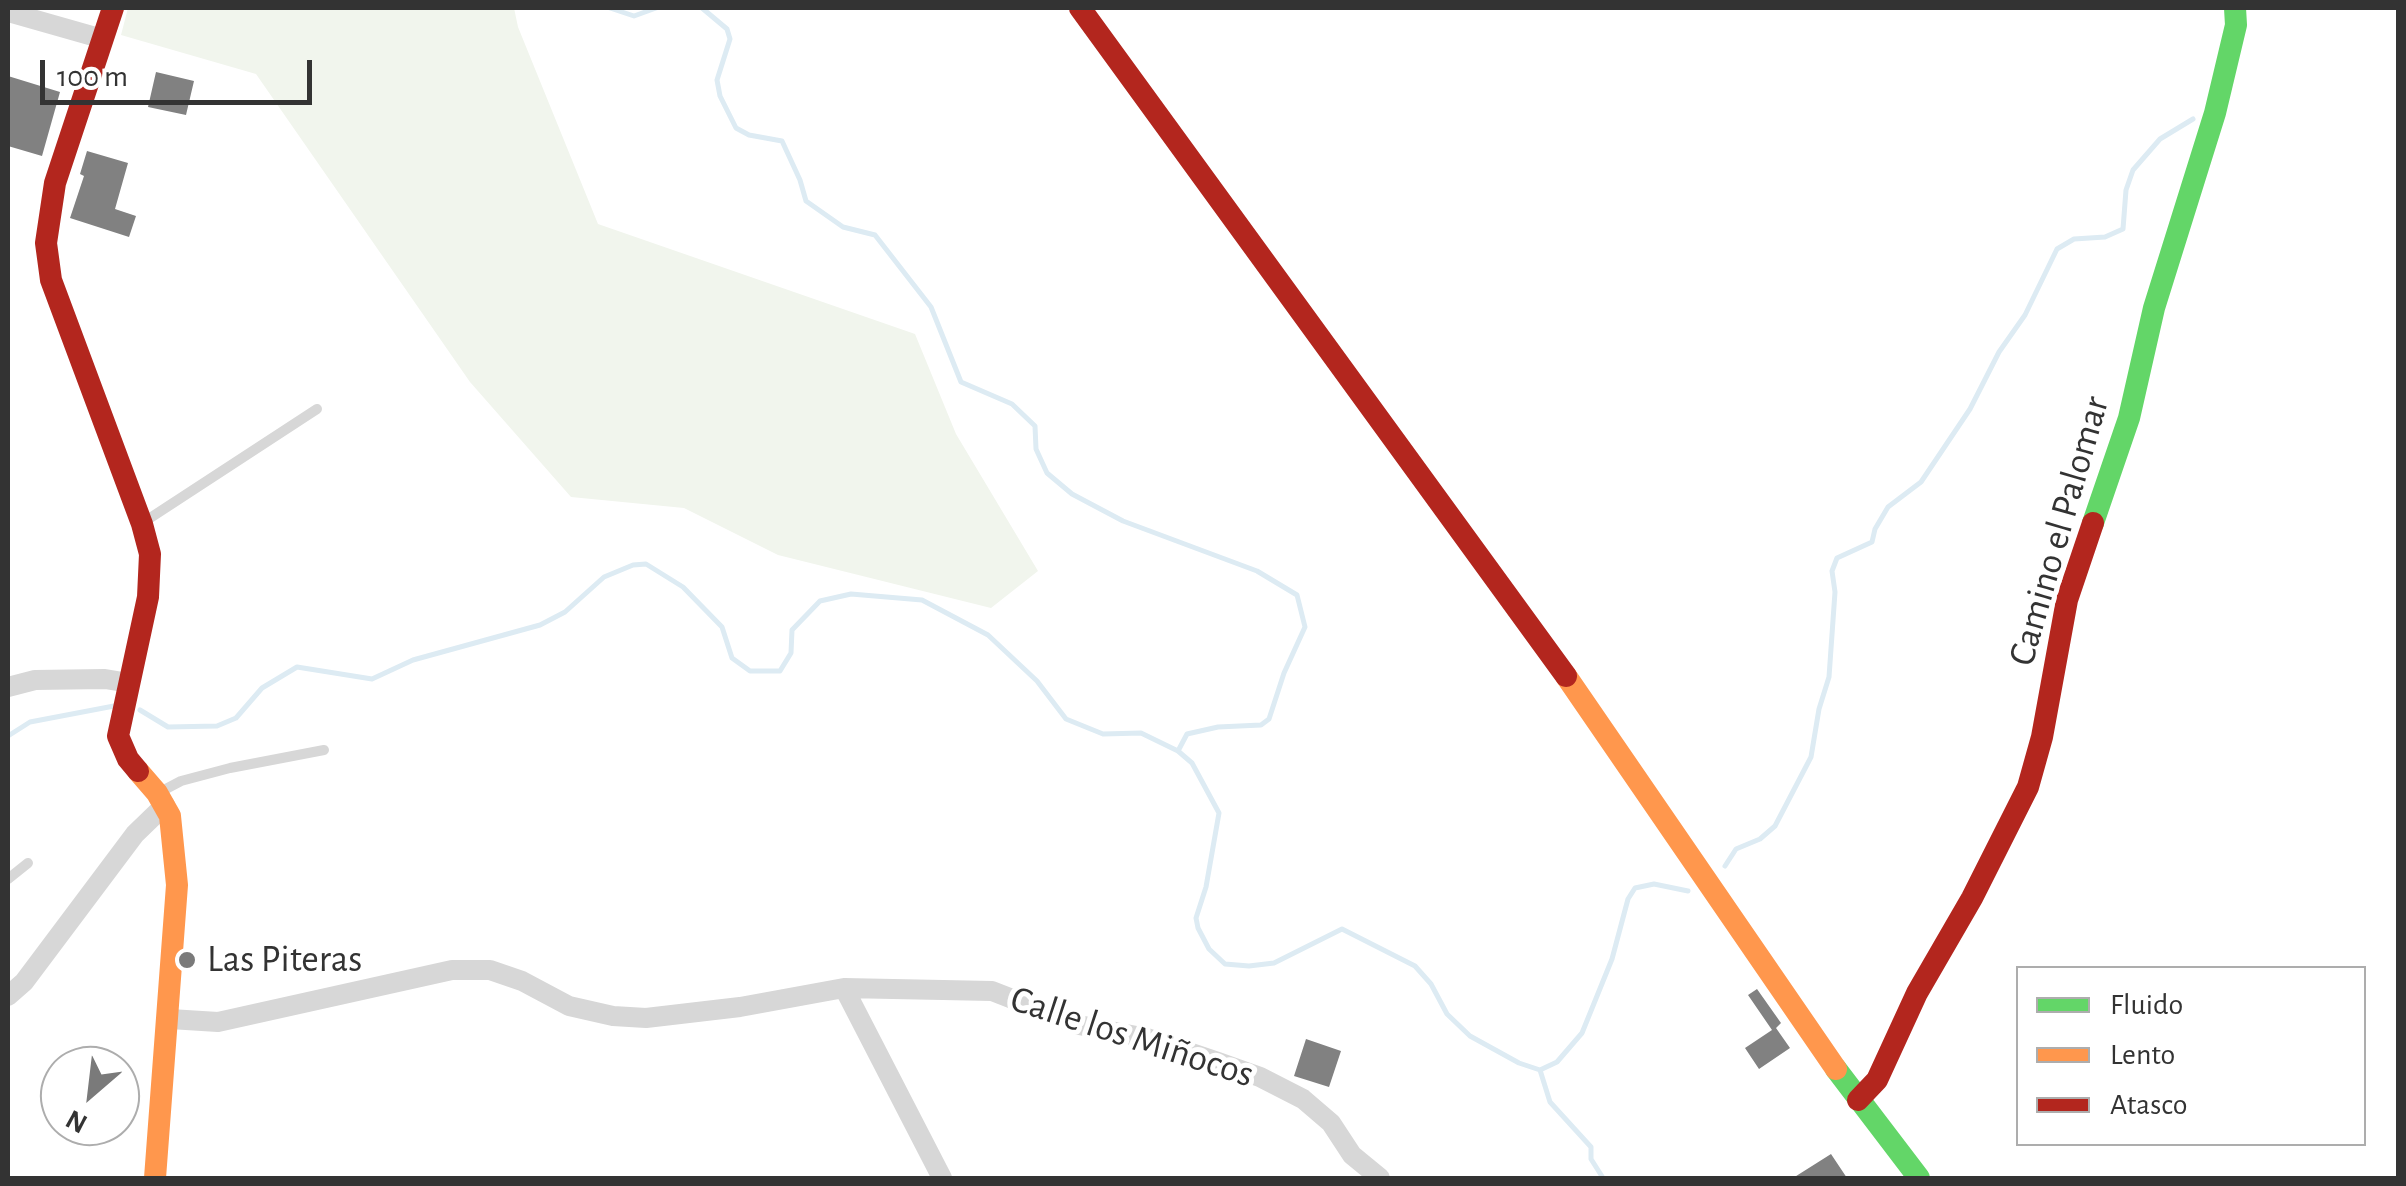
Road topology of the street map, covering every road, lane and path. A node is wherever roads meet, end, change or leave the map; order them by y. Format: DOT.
graph roads {
  1 [pos="112,8"];
  2 [pos="1080,8"];
  3 [pos="2234,8"];
  4 [pos="8,12"];
  5 [pos="104,39"];
  6 [pos="317,409"];
  7 [pos="142,524"];
  8 [pos="129,684"];
  9 [pos="8,687"];
  10 [pos="324,750"];
  11 [pos="161,799"];
  12 [pos="28,864"];
  13 [pos="8,879"];
  14 [pos="844,988"];
  15 [pos="8,996"];
  16 [pos="170,1019"];
  17 [pos="1858,1100"];
  18 [pos="156,1178"];
  19 [pos="942,1178"];
  20 [pos="1380,1178"];
  21 [pos="1919,1178"];
  1 -- 5 [label="main road"];
  2 -- 17 [label="main road"];
  3 -- 17 [label="main road, Camino el Palomar"];
  4 -- 5 [label="street"];
  5 -- 7 [label="main road"];
  6 -- 7 [label="lane"];
  7 -- 8 [label="main road"];
  8 -- 9 [label="street"];
  8 -- 11 [label="main road"];
  10 -- 11 [label="lane"];
  11 -- 15 [label="street"];
  11 -- 16 [label="main road"];
  12 -- 13 [label="lane"];
  14 -- 16 [label="street, Calle los Miñocos"];
  14 -- 19 [label="street"];
  14 -- 20 [label="street, Calle los Miñocos"];
  16 -- 18 [label="main road"];
  17 -- 21 [label="main road"];
}
